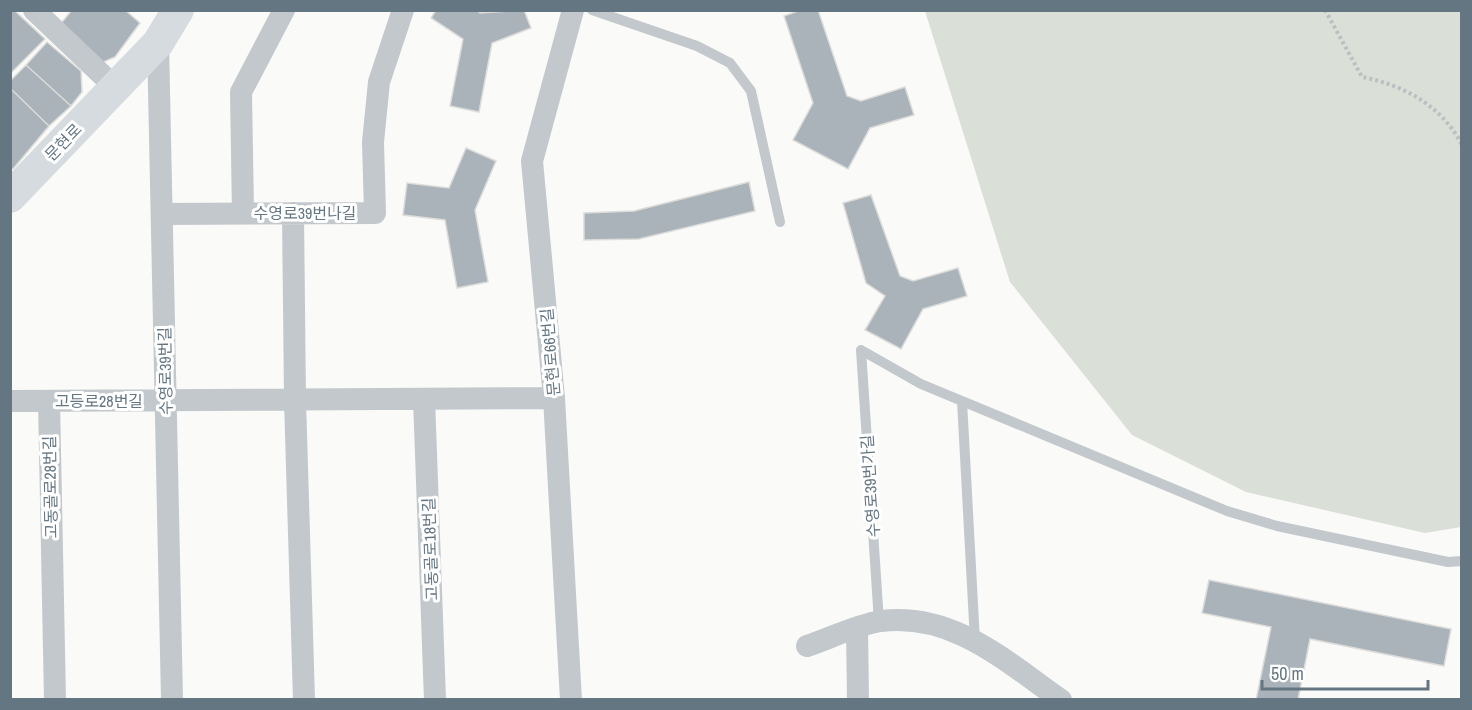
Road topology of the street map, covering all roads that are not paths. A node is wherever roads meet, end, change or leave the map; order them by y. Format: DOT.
graph roads {
  1 [pos="34,10"];
  2 [pos="178,10"];
  3 [pos="284,10"];
  4 [pos="403,10"];
  5 [pos="573,10"];
  6 [pos="592,10"];
  7 [pos="158,43"];
  8 [pos="117,88"];
  9 [pos="10,197"];
  10 [pos="243,213"];
  11 [pos="293,213"];
  12 [pos="162,214"];
  13 [pos="780,222"];
  14 [pos="555,398"];
  15 [pos="424,399"];
  16 [pos="295,400"];
  17 [pos="10,401"];
  18 [pos="49,401"];
  19 [pos="166,401"];
  20 [pos="962,401"];
  21 [pos="1461,561"];
  22 [pos="879,622"];
  23 [pos="857,628"];
  24 [pos="975,641"];
  25 [pos="807,646"];
  26 [pos="55,699"];
  27 [pos="172,699"];
  28 [pos="304,699"];
  29 [pos="435,699"];
  30 [pos="571,699"];
  31 [pos="858,699"];
  32 [pos="1061,699"];
  1 -- 8 [label="street"];
  2 -- 7 [label="street, 문현로"];
  3 -- 10 [label="street, 수영로39번나길"];
  4 -- 11 [label="street, 수영로39번나길"];
  5 -- 14 [label="street, 문현로66번길"];
  6 -- 13 [label="lane"];
  7 -- 8 [label="street, 문현로"];
  7 -- 12 [label="street, 수영로39번길"];
  8 -- 9 [label="street, 문현로"];
  10 -- 11 [label="street, 수영로39번나길"];
  10 -- 12 [label="street, 수영로39번나길"];
  11 -- 16 [label="street"];
  12 -- 19 [label="street, 수영로39번길"];
  14 -- 15 [label="street, 고등로28번길"];
  14 -- 30 [label="street, 문현로66번길"];
  15 -- 16 [label="street, 고등로28번길"];
  15 -- 29 [label="street, 고동골로18번길"];
  16 -- 19 [label="street, 고등로28번길"];
  16 -- 28 [label="street"];
  17 -- 18 [label="street, 고등로28번길"];
  18 -- 19 [label="street, 고등로28번길"];
  18 -- 26 [label="street, 고동골로28번길"];
  19 -- 27 [label="street, 수영로39번길"];
  20 -- 21 [label="lane"];
  20 -- 22 [label="lane, 수영로39번가길"];
  20 -- 24 [label="lane"];
  22 -- 23 [label="street"];
  22 -- 24 [label="street"];
  23 -- 25 [label="street"];
  23 -- 31 [label="street"];
  24 -- 32 [label="street"];
}
